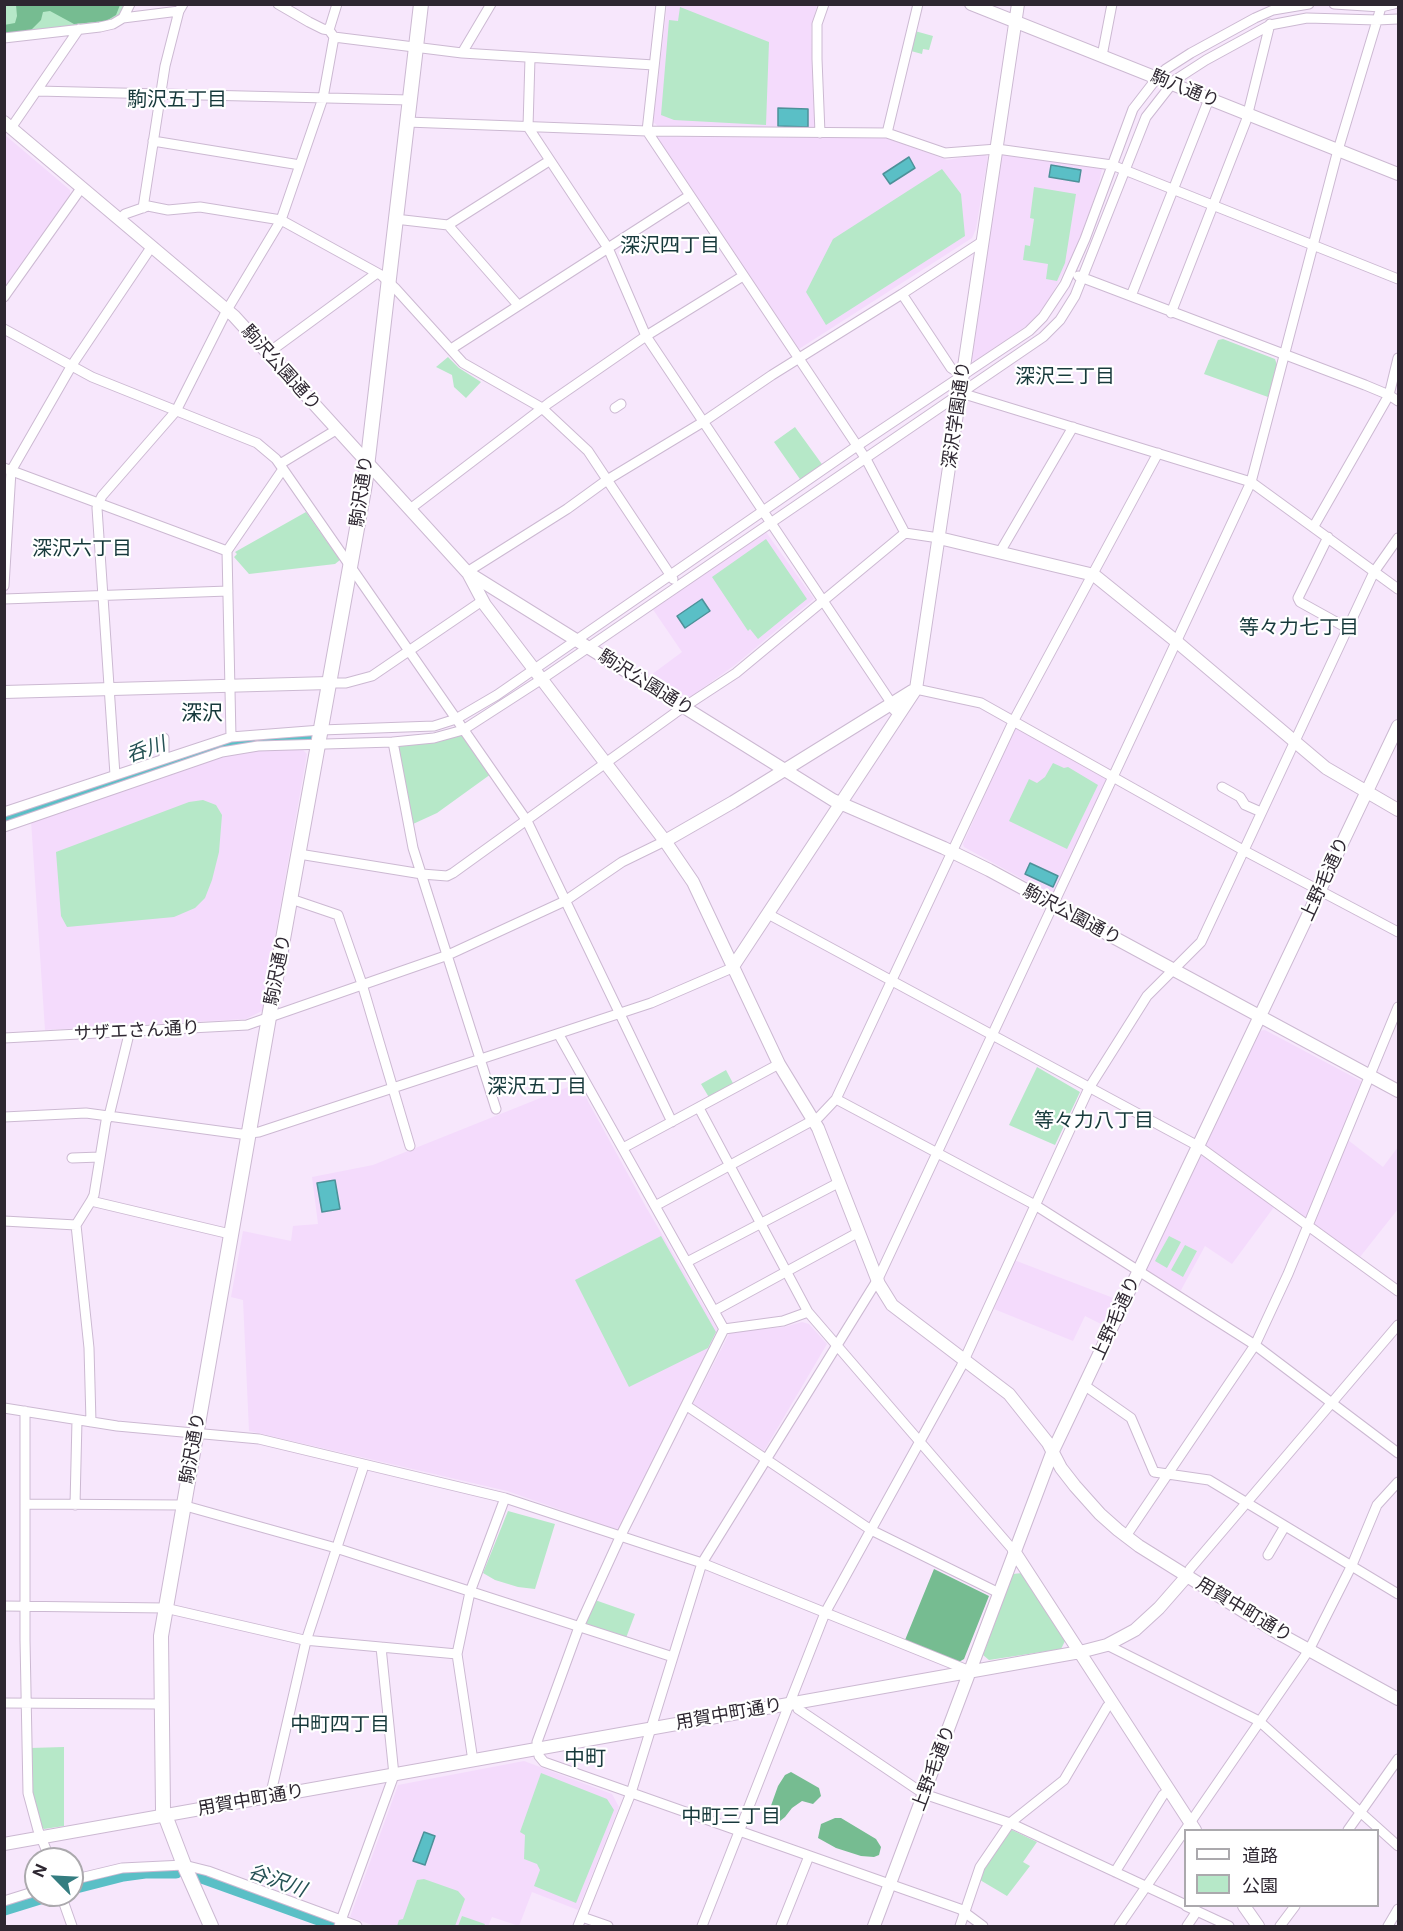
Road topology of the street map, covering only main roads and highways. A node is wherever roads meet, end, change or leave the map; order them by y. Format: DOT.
graph roads {
  1 [pos="421,4"];
  2 [pos="212,1926"];
  1 -- 2 [label="main road, 駒沢通り"];
}
